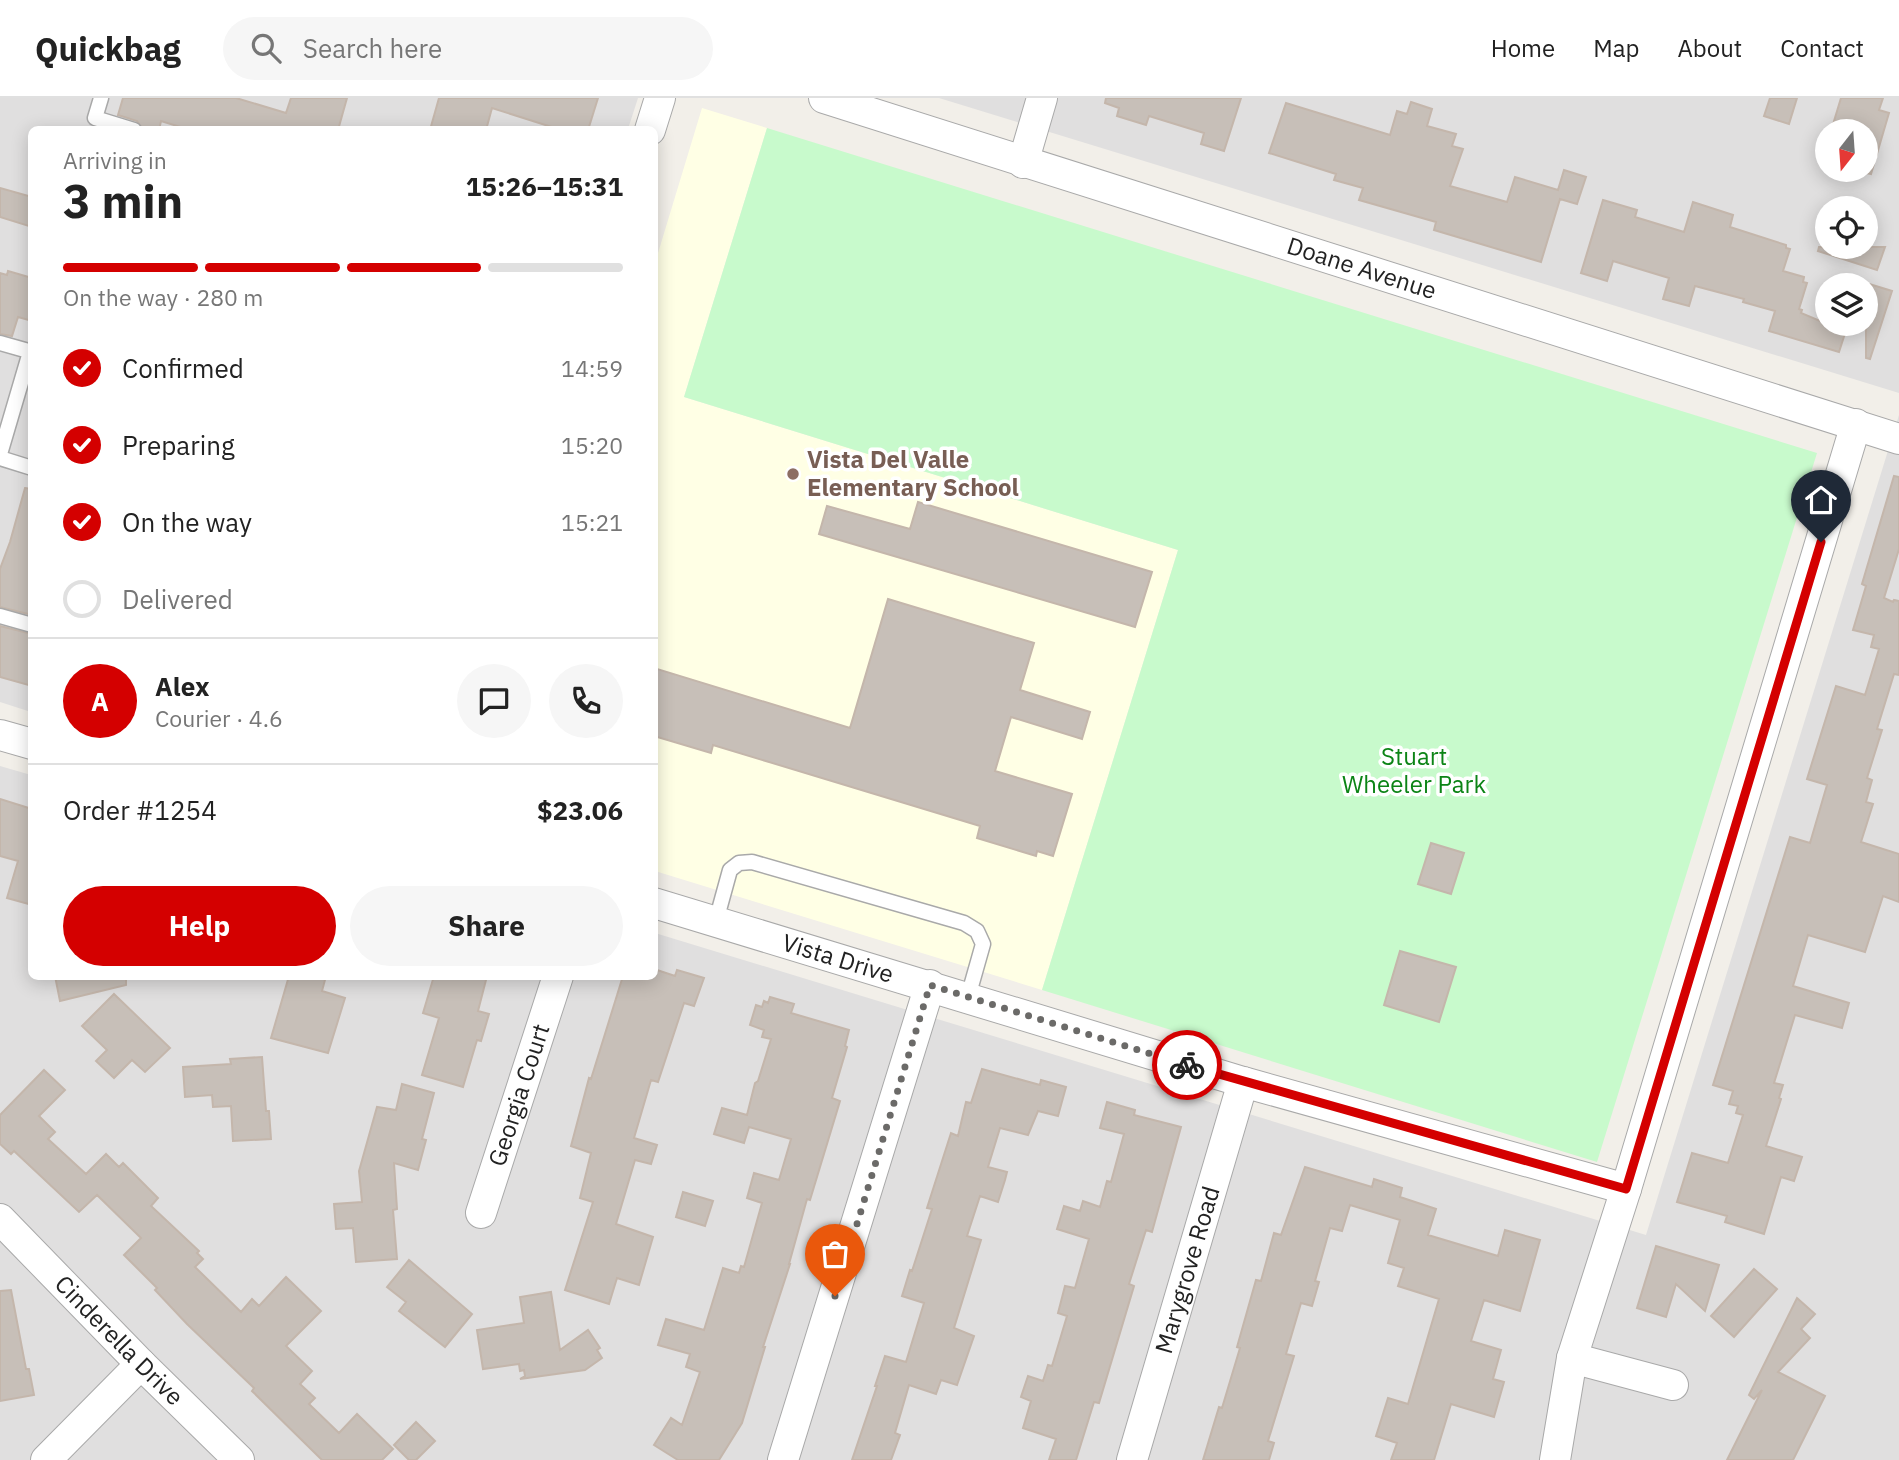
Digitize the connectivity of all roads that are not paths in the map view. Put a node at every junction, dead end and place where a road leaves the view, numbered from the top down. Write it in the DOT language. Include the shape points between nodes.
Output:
graph roads {
  1 [pos="101,98"];
  2 [pos="660,98"];
  3 [pos="824,98"];
  4 [pos="1042,98"];
  5 [pos="121,126"];
  6 [pos="651,126"];
  7 [pos="1023,163"];
  8 [pos="0,343"];
  9 [pos="28,351"];
  10 [pos="28,362"];
  11 [pos="1856,424"];
  12 [pos="1899,439"];
  13 [pos="0,456"];
  14 [pos="28,466"];
  15 [pos="0,615"];
  16 [pos="28,624"];
  17 [pos="0,735"];
  18 [pos="28,743"];
  19 [pos="658,904"];
  20 [pos="716,921"];
  21 [pos="557,980"];
  22 [pos="930,985"];
  23 [pos="968,997"];
  24 [pos="1243,1082"];
  25 [pos="1626,1189"];
  26 [pos="481,1213"];
  27 [pos="0,1219"];
  28 [pos="1572,1358"];
  29 [pos="141,1364"];
  30 [pos="1673,1385"];
  31 [pos="46,1460"];
  32 [pos="239,1460"];
  33 [pos="783,1460"];
  34 [pos="1132,1460"];
  35 [pos="1555,1460"];
  1 -- 5 [label="lane" via="95,118"];
  2 -- 6 [label="street"];
  3 -- 7 [label="street, Doane Avenue"];
  4 -- 7 [label="street"];
  7 -- 11 [label="street, Doane Avenue"];
  8 -- 9 [label="lane"];
  10 -- 13 [label="lane"];
  11 -- 12 [label="street, Doane Avenue"];
  11 -- 25 [label="street"];
  13 -- 14 [label="lane"];
  15 -- 16 [label="lane"];
  17 -- 18 [label="street"];
  19 -- 20 [label="street, Vista Drive"];
  20 -- 22 [label="street, Vista Drive"];
  20 -- 23 [label="lane" via="730,870 739,863 752,862 964,923 977,931 983,944"];
  21 -- 26 [label="street, Georgia Court"];
  22 -- 23 [label="street, Vista Drive"];
  22 -- 33 [label="street"];
  23 -- 24 [label="street, Vista Drive"];
  24 -- 25 [label="street, Vista Drive"];
  24 -- 34 [label="street, Marygrove Road"];
  25 -- 28 [label="street"];
  27 -- 29 [label="street, Cinderella Drive"];
  28 -- 30 [label="street"];
  28 -- 35 [label="street"];
  29 -- 31 [label="street"];
  29 -- 32 [label="street, Cinderella Drive"];
}
